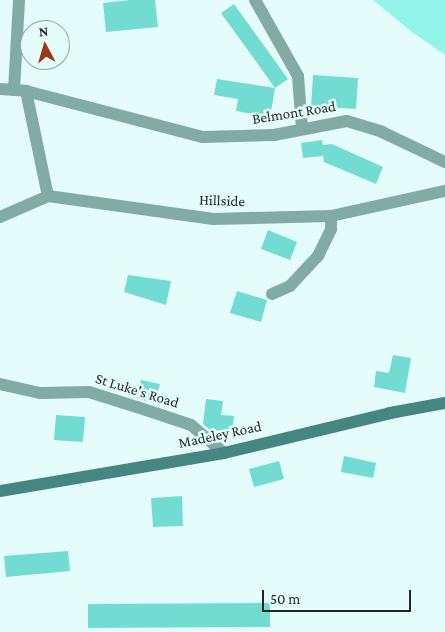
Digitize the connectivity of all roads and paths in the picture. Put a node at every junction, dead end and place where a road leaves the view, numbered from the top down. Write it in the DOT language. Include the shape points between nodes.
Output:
graph roads {
  1 [pos="19,0"];
  2 [pos="255,0"];
  3 [pos="0,89"];
  4 [pos="20,90"];
  5 [pos="302,128"];
  6 [pos="445,162"];
  7 [pos="445,192"];
  8 [pos="48,196"];
  9 [pos="331,216"];
  10 [pos="0,217"];
  11 [pos="272,294"];
  12 [pos="0,384"];
  13 [pos="445,403"];
  14 [pos="224,453"];
  15 [pos="0,491"];
  1 -- 4 [label="street"];
  2 -- 5 [label="street" via="298,76"];
  3 -- 4 [label="street, Belmont Road"];
  4 -- 5 [label="street, Belmont Road" via="202,137 274,135"];
  4 -- 8 [label="street"];
  5 -- 6 [label="street, Belmont Road" via="346,121 382,132"];
  7 -- 9 [label="street, Hillside"];
  8 -- 9 [label="street, Hillside" via="214,219"];
  8 -- 10 [label="street"];
  9 -- 11 [label="street" via="331,229 318,256 290,286"];
  12 -- 14 [label="street, St Luke's Road" via="40,393 89,392 191,425"];
  13 -- 14 [label="main road, Madeley Road"];
  14 -- 15 [label="main road, Madeley Road"];
}
